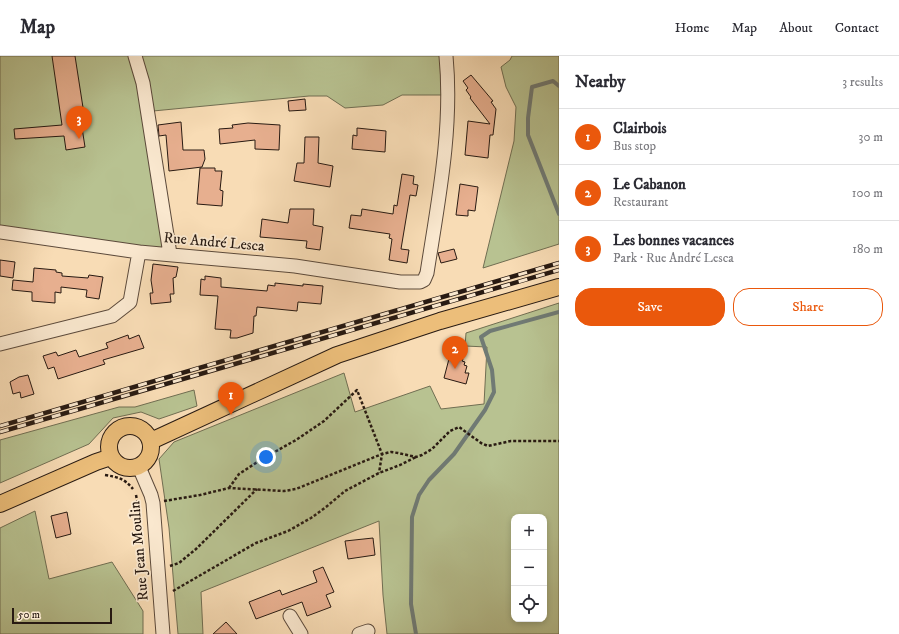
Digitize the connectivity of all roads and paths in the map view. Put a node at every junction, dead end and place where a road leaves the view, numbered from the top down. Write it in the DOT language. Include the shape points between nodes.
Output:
graph roads {
  1 [pos="135,56"];
  2 [pos="446,56"];
  3 [pos="0,232"];
  4 [pos="139,252"];
  5 [pos="170,254"];
  6 [pos="559,287"];
  7 [pos="0,344"];
  8 [pos="151,441"];
  9 [pos="559,441"];
  10 [pos="382,454"];
  11 [pos="111,457"];
  12 [pos="416,457"];
  13 [pos="138,467"];
  14 [pos="379,473"];
  15 [pos="98,476"];
  16 [pos="229,488"];
  17 [pos="257,489"];
  18 [pos="153,503"];
  19 [pos="0,504"];
  20 [pos="158,569"];
  21 [pos="160,598"];
  22 [pos="290,616"];
  23 [pos="162,634"];
  24 [pos="301,634"];
  1 -- 5 [label="street" via="143,83"];
  2 -- 5 [label="street, Rue André Lesca" via="447,123 439,194 424,280 400,282 295,266"];
  3 -- 4 [label="street, Rue André Lesca"];
  4 -- 5 [label="street, Rue André Lesca"];
  4 -- 7 [label="street" via="130,302 112,316"];
  6 -- 8 [label="main road" via="440,321 337,355"];
  8 -- 11 [label="main road" via="148,435 136,427 122,428 116,431 109,444"];
  8 -- 13 [label="main road" via="150,455"];
  9 -- 12 [label="path" via="511,441 488,446 459,427 427,453"];
  10 -- 12 [label="path" via="391,452"];
  10 -- 14 [label="path"];
  10 -- 16 [label="path" via="357,390 324,421 239,474"];
  10 -- 17 [label="path" via="296,489"];
  11 -- 13 [label="main road" via="121,466"];
  11 -- 19 [label="main road"];
  12 -- 14 [label="path"];
  13 -- 18 [label="street, Rue Jean Moulin"];
  14 -- 21 [label="path" via="345,491 321,511 288,531 256,543"];
  15 -- 18 [label="path" via="119,477 128,482 135,491 138,505"];
  16 -- 17 [label="path"];
  16 -- 18 [label="path"];
  17 -- 20 [label="path" via="179,563"];
  18 -- 20 [label="street, Rue Jean Moulin"];
  20 -- 21 [label="street, Rue Jean Moulin"];
  21 -- 23 [label="street, Rue Jean Moulin"];
  22 -- 24 [label="street"];
}
